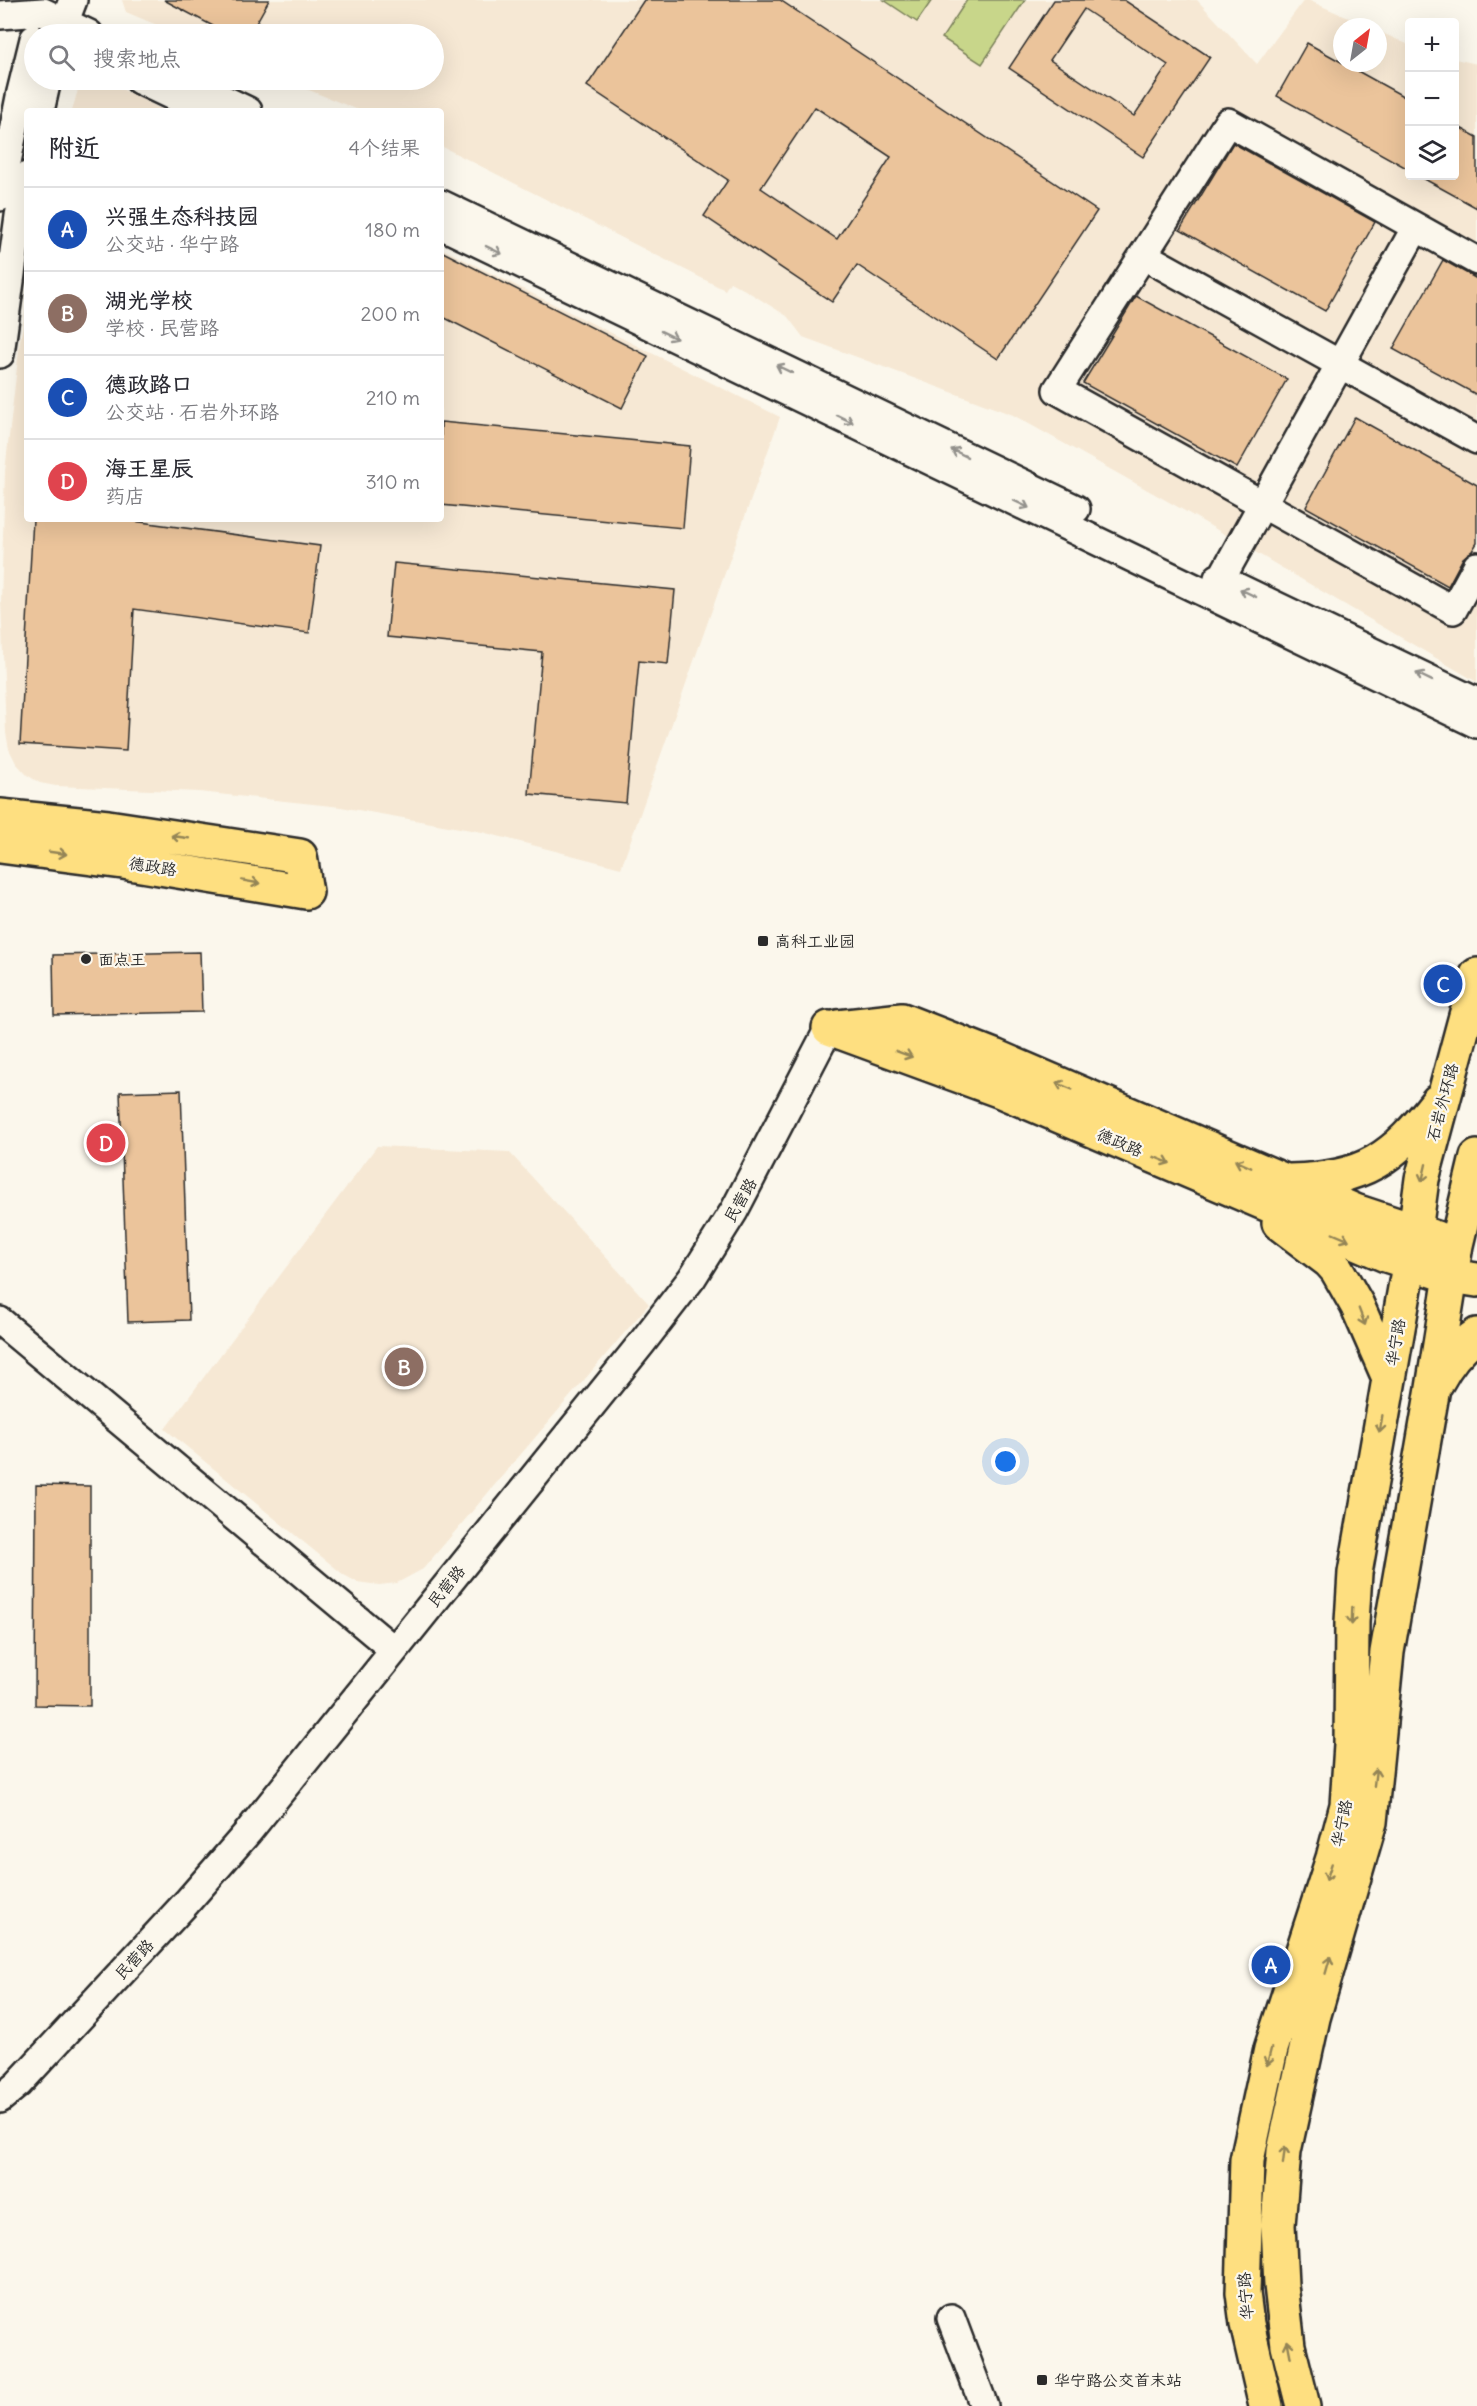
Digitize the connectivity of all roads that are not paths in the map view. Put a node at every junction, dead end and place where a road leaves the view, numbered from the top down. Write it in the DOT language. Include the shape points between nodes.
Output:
graph roads {
  1 [pos="0,16"];
  2 [pos="49,23"];
  3 [pos="24,85"];
  4 [pos="45,90"];
  5 [pos="160,90"];
  6 [pos="204,90"];
  7 [pos="41,108"];
  8 [pos="198,108"];
  9 [pos="242,108"];
  10 [pos="24,192"];
  11 [pos="0,197"];
  12 [pos="444,205"];
  13 [pos="444,226"];
  14 [pos="1416,227"];
  15 [pos="1143,255"];
  16 [pos="1477,261"];
  17 [pos="0,354"];
  18 [pos="1340,364"];
  19 [pos="1477,440"];
  20 [pos="1263,504"];
  21 [pos="1477,566"];
  22 [pos="1221,579"];
  23 [pos="1477,702"];
  24 [pos="1477,723"];
  25 [pos="0,816"];
  26 [pos="0,846"];
  27 [pos="1477,975"];
  28 [pos="829,1028"];
  29 [pos="1444,1093"];
  30 [pos="1477,1157"];
  31 [pos="1284,1181"];
  32 [pos="1234,1190"];
  33 [pos="1415,1231"];
  34 [pos="1409,1263"];
  35 [pos="1465,1263"];
  36 [pos="0,1321"];
  37 [pos="1477,1335"];
  38 [pos="1389,1378"];
  39 [pos="1433,1388"];
  40 [pos="394,1650"];
  41 [pos="0,2099"];
  42 [pos="951,2318"];
  43 [pos="984,2406"];
  44 [pos="1266,2406"];
  45 [pos="1303,2406"];
  1 -- 2 [label="street"];
  3 -- 11 [label="street"];
  4 -- 7 [label="street"];
  5 -- 8 [label="street"];
  6 -- 9 [label="street"];
  10 -- 17 [label="street"];
  22 -- 12 [label="street, one-way"];
  13 -- 24 [label="street, one-way"];
  14 -- 15 [label="street" via="1228,122"];
  14 -- 16 [label="street"];
  14 -- 18 [label="street"];
  15 -- 18 [label="street"];
  15 -- 20 [label="street" via="1057,390"];
  18 -- 19 [label="street"];
  18 -- 20 [label="street"];
  20 -- 21 [label="street" via="1453,610"];
  20 -- 22 [label="street"];
  23 -- 22 [label="street, one-way"];
  26 -- 25 [label="main road, 德政路, one-way" via="306,892 300,856 108,827"];
  27 -- 29 [label="main road, 石岩外环路"];
  31 -- 28 [label="main road, 德政路, one-way" via="902,1020"];
  28 -- 32 [label="main road, 德政路, one-way" via="1001,1091"];
  28 -- 40 [label="street, 民营路" via="735,1211 692,1278"];
  29 -- 31 [label="main road" via="1404,1141 1377,1162 1342,1176"];
  29 -- 33 [label="main road, 石岩外环路, one-way" via="1422,1179"];
  30 -- 35 [label="main road"];
  31 -- 33 [label="main road, 德政路"];
  32 -- 34 [label="main road, 德政路, one-way"];
  32 -- 38 [label="main road, one-way" via="1337,1270 1358,1305"];
  33 -- 34 [label="main road, 华宁路"];
  33 -- 35 [label="main road, 德政路"];
  34 -- 35 [label="main road, 德政路"];
  34 -- 38 [label="main road, 华宁路"];
  35 -- 39 [label="main road, 华宁路"];
  36 -- 40 [label="street"];
  37 -- 39 [label="main road" via="1447,1365"];
  38 -- 44 [label="main road, 华宁路, one-way" via="1355,1573 1347,1805 1271,2049 1247,2160 1243,2293"];
  45 -- 39 [label="main road, 华宁路, one-way" via="1288,2346 1281,2285 1278,2225 1284,2151 1313,2018 1370,1822 1387,1652"];
  40 -- 41 [label="street, 民营路" via="188,1902"];
  42 -- 43 [label="street"];
}
